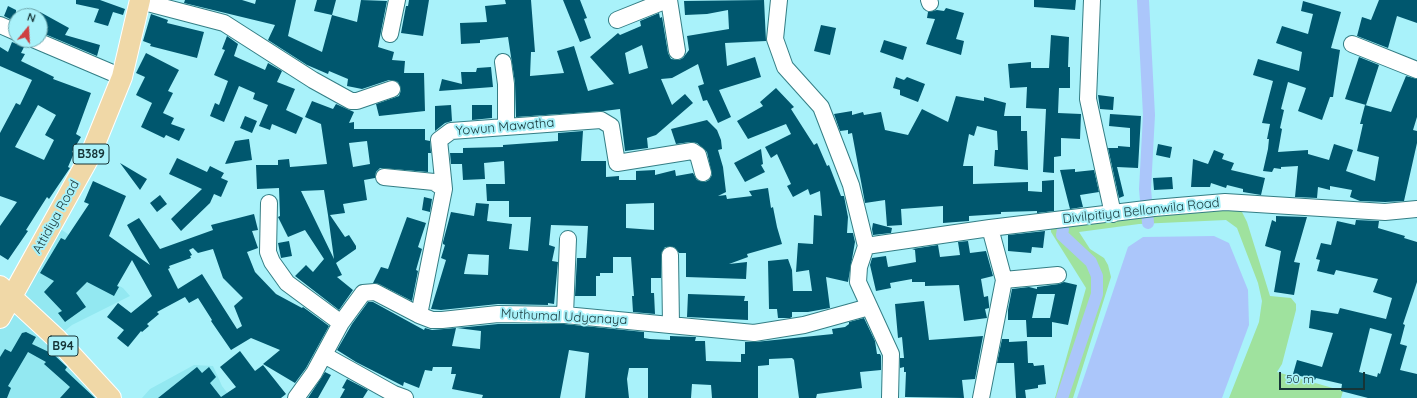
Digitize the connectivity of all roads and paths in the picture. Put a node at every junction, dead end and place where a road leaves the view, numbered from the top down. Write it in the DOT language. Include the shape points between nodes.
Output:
graph roads {
  1 [pos="140,0"];
  2 [pos="396,0"];
  3 [pos="668,0"];
  4 [pos="779,0"];
  5 [pos="1092,0"];
  6 [pos="617,20"];
  7 [pos="390,34"];
  8 [pos="1352,44"];
  9 [pos="48,46"];
  10 [pos="677,50"];
  11 [pos="503,62"];
  12 [pos="1417,70"];
  13 [pos="122,77"];
  14 [pos="392,89"];
  15 [pos="506,126"];
  16 [pos="703,173"];
  17 [pos="384,177"];
  18 [pos="444,189"];
  19 [pos="269,203"];
  20 [pos="1417,209"];
  21 [pos="1113,214"];
  22 [pos="990,228"];
  23 [pos="568,239"];
  24 [pos="866,246"];
  25 [pos="670,255"];
  26 [pos="1058,275"];
  27 [pos="1004,280"];
  28 [pos="6,291"];
  29 [pos="869,307"];
  30 [pos="419,315"];
  31 [pos="565,315"];
  32 [pos="0,318"];
  33 [pos="341,323"];
  34 [pos="671,325"];
  35 [pos="324,355"];
  36 [pos="111,398"];
  37 [pos="296,398"];
  38 [pos="405,398"];
  39 [pos="890,398"];
  40 [pos="981,398"];
  1 -- 13 [label="main road, Attidiya Road / B389"];
  1 -- 14 [label="street" via="224,23 351,102"];
  2 -- 7 [label="street"];
  3 -- 6 [label="street"];
  3 -- 10 [label="street"];
  4 -- 24 [label="street" via="775,39 785,67 820,107 851,185"];
  5 -- 21 [label="street" via="1088,99"];
  8 -- 12 [label="street"];
  9 -- 13 [label="street"];
  11 -- 15 [label="street"];
  13 -- 28 [label="main road, Attidiya Road / B389" via="90,156"];
  15 -- 16 [label="street, Yowun Mawatha" via="601,120 611,126 617,163 692,151 698,155"];
  15 -- 18 [label="street, Yowun Mawatha" via="451,130 439,140"];
  17 -- 18 [label="street" via="434,182"];
  18 -- 30 [label="street, Yowun Mawatha"];
  19 -- 33 [label="street" via="268,252 272,262 288,282"];
  20 -- 21 [label="street, Divilpitiya Bellanwila Road" via="1385,212 1225,202"];
  21 -- 22 [label="street, Divilpitiya Bellanwila Road"];
  22 -- 24 [label="street, Divilpitiya Bellanwila Road"];
  22 -- 27 [label="street"];
  23 -- 31 [label="street"];
  24 -- 29 [label="street" via="859,267 858,282"];
  25 -- 34 [label="street"];
  26 -- 27 [label="street"];
  27 -- 40 [label="street"];
  28 -- 32 [label="main road, Attidiya Road / B389"];
  28 -- 36 [label="main road, B94" via="56,338"];
  29 -- 34 [label="street, Muthumal Udyanaya" via="804,325 754,333"];
  29 -- 39 [label="street" via="890,354"];
  30 -- 31 [label="street, Muthumal Udyanaya" via="432,320 498,314"];
  30 -- 33 [label="street, Muthumal Udyanaya" via="375,292 363,292"];
  31 -- 34 [label="street, Muthumal Udyanaya"];
  33 -- 35 [label="street, Muthumal Udyanaya"];
  35 -- 37 [label="street, Muthumal Udyanaya"];
  35 -- 38 [label="street"];
}
